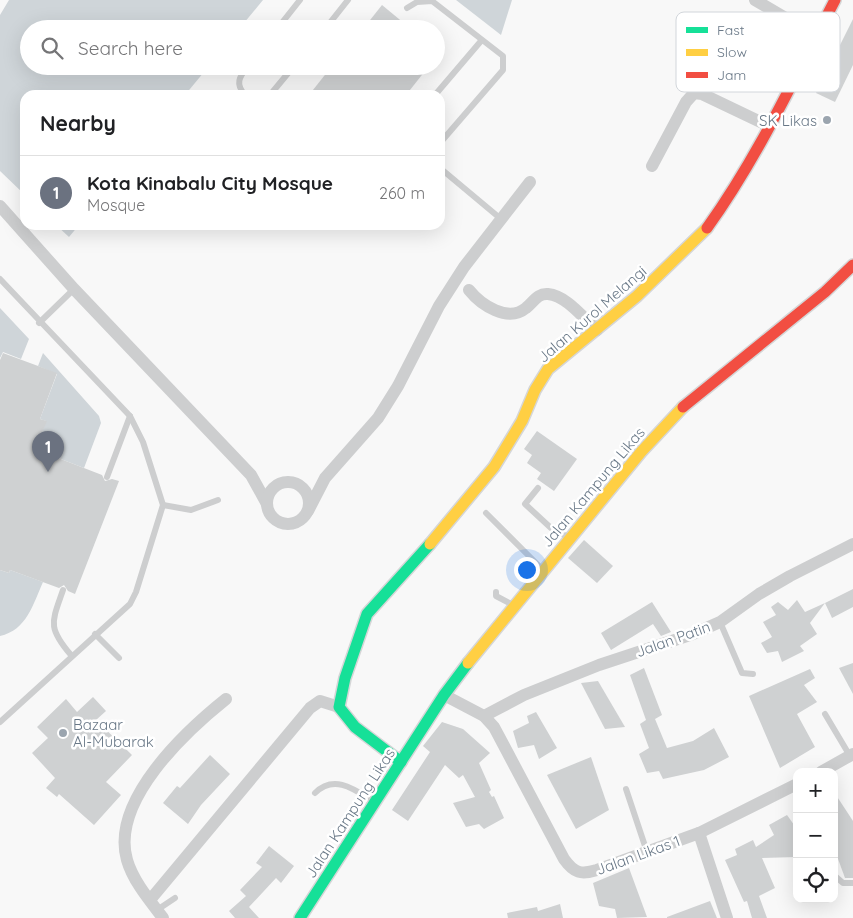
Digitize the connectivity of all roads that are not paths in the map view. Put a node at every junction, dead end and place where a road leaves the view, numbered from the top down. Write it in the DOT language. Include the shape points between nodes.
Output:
graph roads {
  1 [pos="300,0"];
  2 [pos="348,0"];
  3 [pos="755,0"];
  4 [pos="835,0"];
  5 [pos="407,8"];
  6 [pos="775,12"];
  7 [pos="829,12"];
  8 [pos="284,20"];
  9 [pos="332,20"];
  10 [pos="482,41"];
  11 [pos="243,75"];
  12 [pos="287,75"];
  13 [pos="240,90"];
  14 [pos="274,90"];
  15 [pos="439,90"];
  16 [pos="787,92"];
  17 [pos="769,126"];
  18 [pos="445,135"];
  19 [pos="652,166"];
  20 [pos="445,172"];
  21 [pos="530,182"];
  22 [pos="0,206"];
  23 [pos="501,219"];
  24 [pos="20,228"];
  25 [pos="21,230"];
  26 [pos="853,265"];
  27 [pos="0,280"];
  28 [pos="74,289"];
  29 [pos="468,290"];
  30 [pos="40,323"];
  31 [pos="597,330"];
  32 [pos="130,416"];
  33 [pos="251,475"];
  34 [pos="107,477"];
  35 [pos="325,478"];
  36 [pos="282,483"];
  37 [pos="296,483"];
  38 [pos="538,488"];
  39 [pos="218,500"];
  40 [pos="267,504"];
  41 [pos="163,505"];
  42 [pos="308,511"];
  43 [pos="486,513"];
  44 [pos="569,538"];
  45 [pos="853,544"];
  46 [pos="543,570"];
  47 [pos="64,590"];
  48 [pos="496,592"];
  49 [pos="514,606"];
  50 [pos="720,622"];
  51 [pos="95,634"];
  52 [pos="71,655"];
  53 [pos="119,658"];
  54 [pos="753,674"];
  55 [pos="444,695"];
  56 [pos="226,699"];
  57 [pos="339,706"];
  58 [pos="825,714"];
  59 [pos="484,716"];
  60 [pos="0,722"];
  61 [pos="851,755"];
  62 [pos="401,762"];
  63 [pos="828,768"];
  64 [pos="793,786"];
  65 [pos="626,789"];
  66 [pos="315,793"];
  67 [pos="376,804"];
  68 [pos="699,833"];
  69 [pos="647,852"];
  70 [pos="838,879"];
  71 [pos="853,883"];
  72 [pos="175,898"];
  73 [pos="157,909"];
  74 [pos="300,918"];
  75 [pos="727,918"];
  1 -- 8 [label="lane"];
  2 -- 9 [label="lane"];
  3 -- 6 [label="street"];
  4 -- 7 [label="street, Jalan Kurol Melangi"];
  5 -- 10 [label="lane" via="417,2 432,1"];
  10 -- 15 [label="lane"];
  10 -- 18 [label="lane" via="503,56 503,70"];
  11 -- 13 [label="lane" via="238,83"];
  12 -- 14 [label="lane"];
  16 -- 17 [label="street, Jalan Kurol Melangi"];
  17 -- 19 [label="street" via="694,93"];
  17 -- 31 [label="street, Jalan Kurol Melangi" via="728,200 704,232"];
  20 -- 23 [label="lane"];
  21 -- 23 [label="street"];
  22 -- 24 [label="street"];
  23 -- 35 [label="street" via="439,306 378,418"];
  25 -- 28 [label="street"];
  26 -- 44 [label="street, Jalan Kampung Likas" via="825,292 691,398"];
  27 -- 30 [label="lane"];
  28 -- 30 [label="lane"];
  28 -- 33 [label="street"];
  29 -- 31 [label="street" via="479,302 506,314 517,313 536,297 547,293 563,299"];
  30 -- 32 [label="lane"];
  31 -- 57 [label="street, Jalan Kurol Melangi" via="548,369 522,422 494,467 367,614 347,671"];
  32 -- 34 [label="lane"];
  32 -- 41 [label="lane" via="143,442"];
  33 -- 36 [label="street"];
  33 -- 40 [label="street"];
  35 -- 37 [label="street"];
  35 -- 42 [label="street"];
  36 -- 37 [label="street"];
  36 -- 40 [label="street" via="271,491"];
  37 -- 42 [label="street" via="306,491 310,505"];
  38 -- 44 [label="lane" via="525,504 551,528"];
  39 -- 41 [label="lane" via="191,510"];
  40 -- 42 [label="street" via="272,517 285,524 299,522"];
  41 -- 51 [label="lane" via="130,604"];
  43 -- 46 [label="lane"];
  44 -- 46 [label="street, Jalan Kampung Likas"];
  45 -- 50 [label="street, Jalan Patin" via="759,594"];
  46 -- 49 [label="street, Jalan Kampung Likas"];
  47 -- 52 [label="lane" via="52,622 57,638"];
  48 -- 49 [label="lane" via="496,596"];
  49 -- 55 [label="street, Jalan Kampung Likas"];
  50 -- 54 [label="lane" via="742,673"];
  50 -- 59 [label="street, Jalan Patin" via="599,665"];
  51 -- 52 [label="lane"];
  51 -- 53 [label="lane"];
  52 -- 60 [label="lane"];
  55 -- 59 [label="street, Jalan Likas 1"];
  55 -- 62 [label="street, Jalan Kampung Likas"];
  56 -- 73 [label="street" via="178,742 148,779 129,820 125,850 131,870"];
  57 -- 62 [label="street" via="355,727"];
  57 -- 73 [label="street" via="320,701 310,708"];
  58 -- 61 [label="lane"];
  59 -- 69 [label="street, Jalan Likas 1" via="504,743 551,836 574,871 588,873"];
  61 -- 63 [label="street"];
  62 -- 67 [label="street, Jalan Kampung Likas"];
  64 -- 68 [label="street, Jalan Likas 1"];
  65 -- 69 [label="lane"];
  66 -- 67 [label="lane" via="323,786 338,783"];
  67 -- 74 [label="street, Jalan Kampung Likas"];
  68 -- 69 [label="street, Jalan Likas 1"];
  68 -- 75 [label="street"];
  70 -- 71 [label="lane" via="843,883"];
  72 -- 73 [label="lane"];
}
